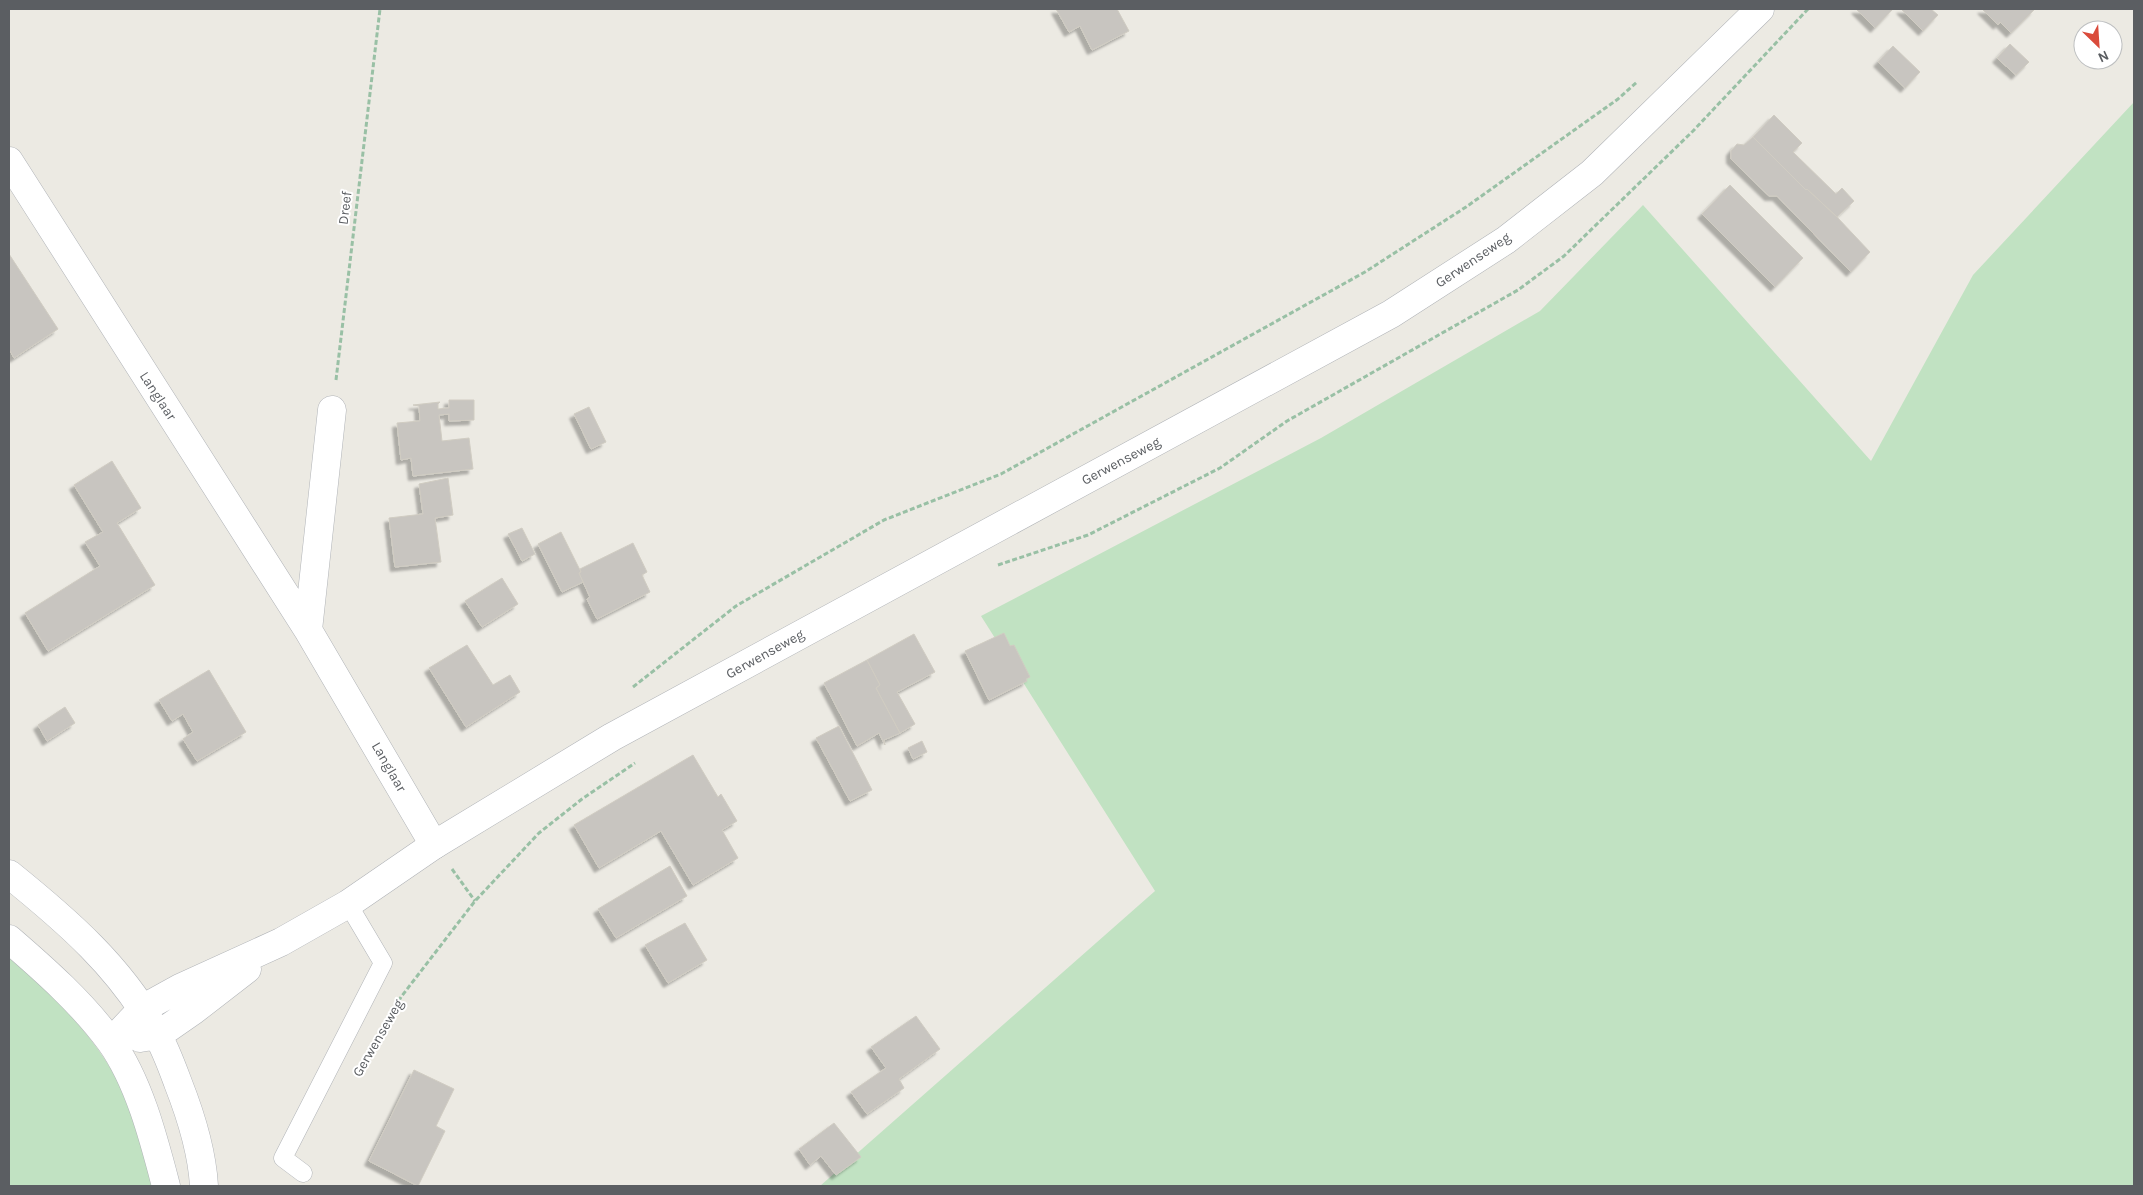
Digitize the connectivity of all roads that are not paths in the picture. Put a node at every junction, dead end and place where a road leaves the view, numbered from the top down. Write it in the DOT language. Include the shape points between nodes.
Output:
graph roads {
  1 [pos="1760,9"];
  2 [pos="9,161"];
  3 [pos="332,410"];
  4 [pos="308,630"];
  5 [pos="434,845"];
  6 [pos="9,874"];
  7 [pos="348,904"];
  8 [pos="9,939"];
  9 [pos="281,942"];
  10 [pos="142,1009"];
  11 [pos="158,1035"];
  12 [pos="111,1042"];
  13 [pos="303,1173"];
  14 [pos="166,1186"];
  15 [pos="204,1186"];
  1 -- 5 [label="street, Gerwenseweg" via="1592,173 1506,240 1391,314 612,737"];
  2 -- 4 [label="street, Langlaar"];
  3 -- 4 [label="street"];
  4 -- 5 [label="street, Langlaar"];
  5 -- 7 [label="street, Gerwenseweg"];
  6 -- 10 [label="street" via="60,914 111,967"];
  7 -- 9 [label="street, Gerwenseweg"];
  7 -- 13 [label="lane" via="383,963 283,1158"];
  8 -- 12 [label="street" via="41,966"];
  9 -- 10 [label="street, Gerwenseweg"];
  9 -- 11 [label="street, Gerwenseweg"];
  10 -- 11 [label="street"];
  10 -- 12 [label="street, Gerwenseweg"];
  11 -- 12 [label="street, Gerwenseweg"];
  11 -- 15 [label="street" via="196,1135"];
  12 -- 14 [label="street" via="134,1085"];
}
